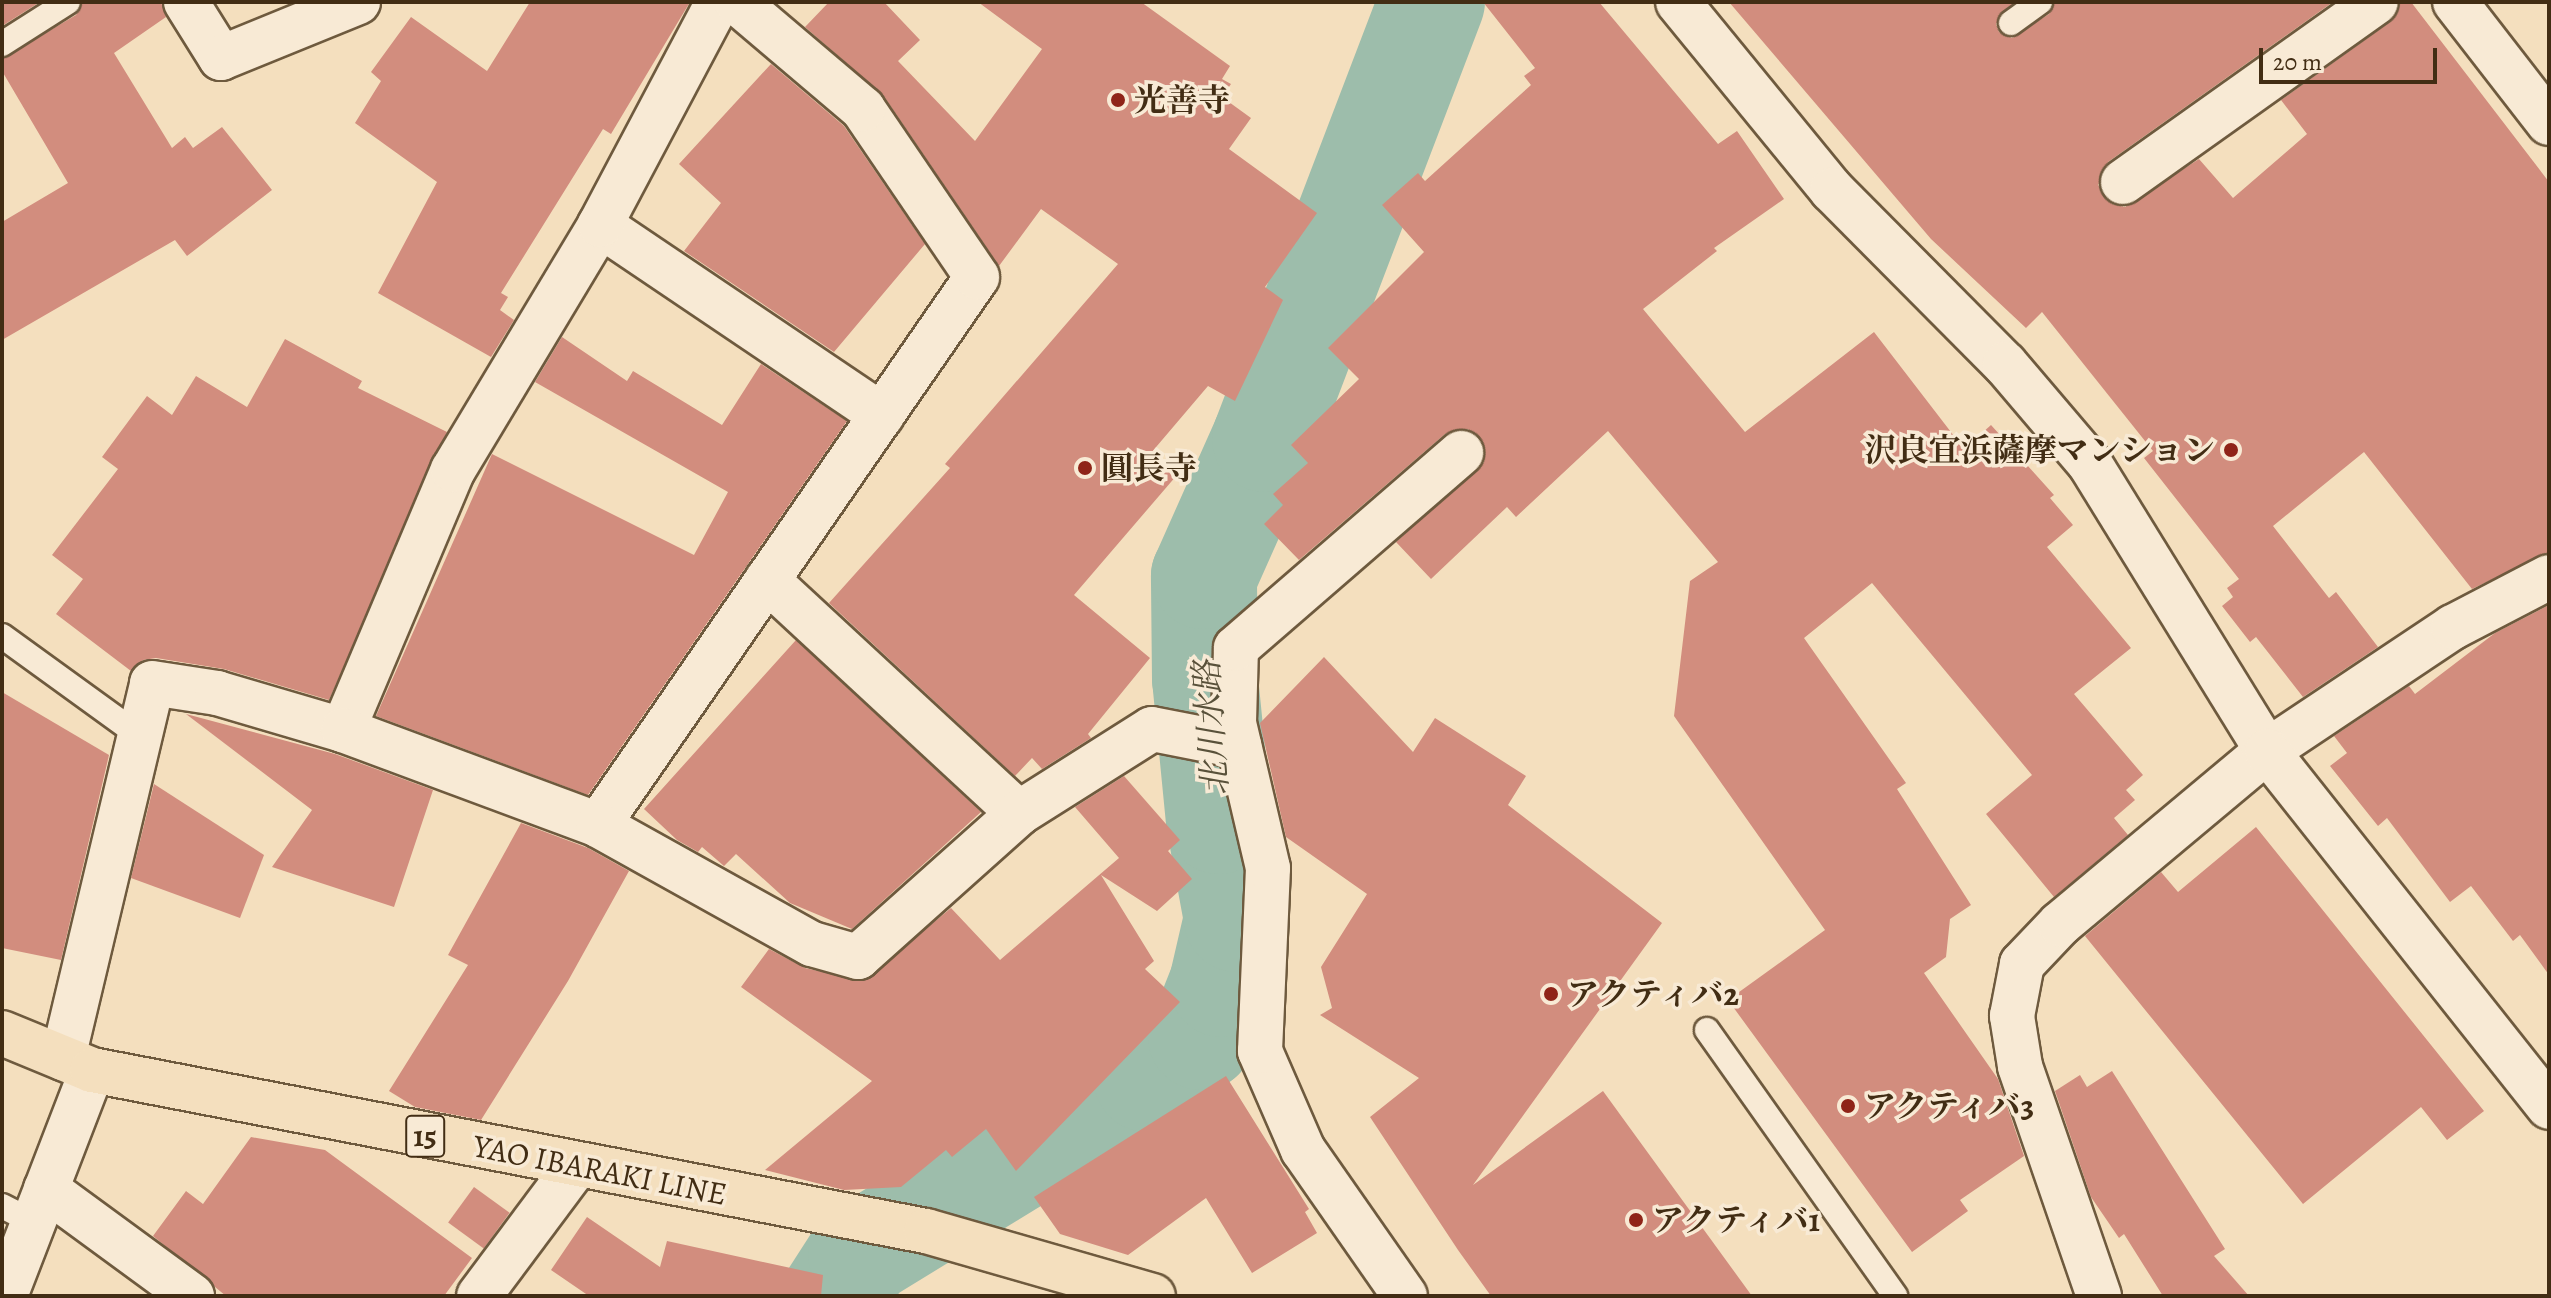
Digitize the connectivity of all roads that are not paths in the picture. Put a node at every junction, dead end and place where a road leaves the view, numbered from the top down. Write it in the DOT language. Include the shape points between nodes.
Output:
graph roads {
  1 [pos="68,2"];
  2 [pos="186,2"];
  3 [pos="358,2"];
  4 [pos="718,2"];
  5 [pos="737,2"];
  6 [pos="1678,2"];
  7 [pos="2040,2"];
  8 [pos="2376,2"];
  9 [pos="2455,2"];
  10 [pos="2011,23"];
  11 [pos="2,44"];
  12 [pos="2549,123"];
  13 [pos="2123,182"];
  14 [pos="600,225"];
  15 [pos="882,415"];
  16 [pos="1461,453"];
  17 [pos="2549,577"];
  18 [pos="767,580"];
  19 [pos="2,636"];
  20 [pos="343,730"];
  21 [pos="140,736"];
  22 [pos="1239,746"];
  23 [pos="2267,751"];
  24 [pos="1019,813"];
  25 [pos="598,825"];
  26 [pos="1707,1030"];
  27 [pos="2,1033"];
  28 [pos="77,1064"];
  29 [pos="2549,1107"];
  30 [pos="575,1167"];
  31 [pos="27,1206"];
  32 [pos="5,1296"];
  33 [pos="192,1296"];
  34 [pos="479,1296"];
  35 [pos="1153,1296"];
  36 [pos="1405,1296"];
  37 [pos="1895,1296"];
  38 [pos="2099,1296"];
  1 -- 11 [label="lane"];
  2 -- 3 [label="street" via="221,58"];
  4 -- 14 [label="street"];
  5 -- 15 [label="street" via="863,109 977,277"];
  6 -- 23 [label="street" via="1832,190 2005,364 2090,464"];
  7 -- 10 [label="lane"];
  8 -- 13 [label="street"];
  9 -- 12 [label="street"];
  14 -- 15 [label="street"];
  14 -- 20 [label="street" via="453,470"];
  15 -- 18 [label="street"];
  16 -- 22 [label="street" via="1236,648 1234,723"];
  17 -- 23 [label="street" via="2453,627"];
  18 -- 24 [label="street"];
  18 -- 25 [label="street"];
  19 -- 21 [label="lane"];
  20 -- 21 [label="street" via="217,693 152,683"];
  20 -- 25 [label="street"];
  21 -- 28 [label="street"];
  22 -- 24 [label="street" via="1152,729"];
  22 -- 36 [label="street" via="1268,868 1260,1051 1303,1150"];
  23 -- 29 [label="street"];
  23 -- 38 [label="street" via="2060,924 2022,964 2012,1016 2020,1066"];
  24 -- 25 [label="street" via="858,957 812,944"];
  26 -- 37 [label="lane"];
  27 -- 28 [label="main road, YAO IBARAKI LINE / 15"];
  28 -- 30 [label="main road, YAO IBARAKI LINE / 15"];
  28 -- 31 [label="street"];
  30 -- 34 [label="street"];
  30 -- 35 [label="main road, YAO IBARAKI LINE / 15" via="926,1231"];
  31 -- 32 [label="street"];
  31 -- 33 [label="street"];
}
